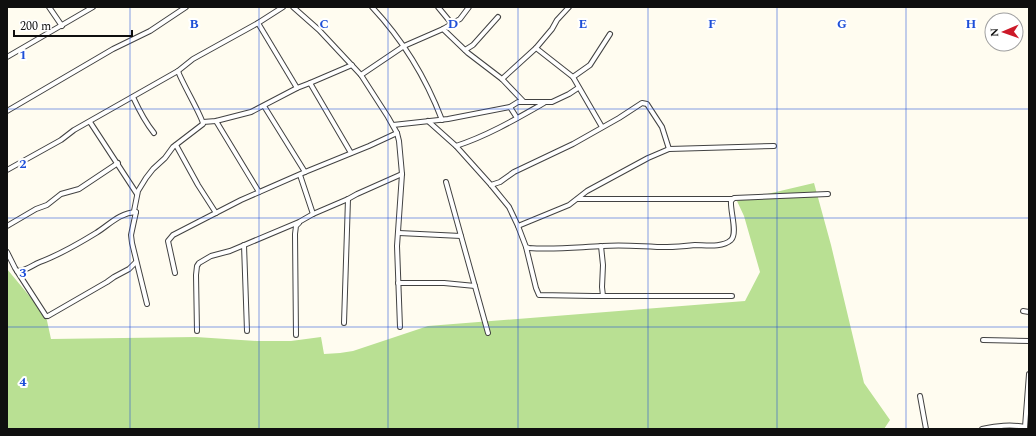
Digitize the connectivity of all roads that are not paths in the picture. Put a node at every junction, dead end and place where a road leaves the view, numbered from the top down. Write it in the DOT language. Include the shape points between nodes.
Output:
graph roads {
  1 [pos="49,7"];
  2 [pos="93,7"];
  3 [pos="186,7"];
  4 [pos="283,7"];
  5 [pos="293,7"];
  6 [pos="372,7"];
  7 [pos="438,7"];
  8 [pos="469,7"];
  9 [pos="569,7"];
  10 [pos="498,17"];
  11 [pos="258,23"];
  12 [pos="452,24"];
  13 [pos="62,26"];
  14 [pos="442,29"];
  15 [pos="610,34"];
  16 [pos="404,46"];
  17 [pos="536,48"];
  18 [pos="465,50"];
  19 [pos="7,58"];
  20 [pos="352,64"];
  21 [pos="178,71"];
  22 [pos="361,75"];
  23 [pos="573,78"];
  24 [pos="502,79"];
  25 [pos="310,84"];
  26 [pos="297,88"];
  27 [pos="578,88"];
  28 [pos="133,97"];
  29 [pos="523,101"];
  30 [pos="544,103"];
  31 [pos="264,106"];
  32 [pos="510,108"];
  33 [pos="7,111"];
  34 [pos="517,118"];
  35 [pos="442,120"];
  36 [pos="216,121"];
  37 [pos="428,121"];
  38 [pos="90,122"];
  39 [pos="203,122"];
  40 [pos="393,125"];
  41 [pos="602,127"];
  42 [pos="154,133"];
  43 [pos="397,133"];
  44 [pos="176,145"];
  45 [pos="456,146"];
  46 [pos="774,146"];
  47 [pos="669,149"];
  48 [pos="351,153"];
  49 [pos="118,163"];
  50 [pos="7,170"];
  51 [pos="305,172"];
  52 [pos="402,174"];
  53 [pos="300,175"];
  54 [pos="446,182"];
  55 [pos="491,185"];
  56 [pos="259,192"];
  57 [pos="137,194"];
  58 [pos="828,194"];
  59 [pos="348,199"];
  60 [pos="578,199"];
  61 [pos="732,199"];
  62 [pos="136,212"];
  63 [pos="216,213"];
  64 [pos="313,214"];
  65 [pos="299,222"];
  66 [pos="7,226"];
  67 [pos="518,226"];
  68 [pos="399,233"];
  69 [pos="461,236"];
  70 [pos="244,245"];
  71 [pos="601,246"];
  72 [pos="526,248"];
  73 [pos="7,252"];
  74 [pos="136,262"];
  75 [pos="18,271"];
  76 [pos="175,273"];
  77 [pos="398,283"];
  78 [pos="475,286"];
  79 [pos="603,296"];
  80 [pos="732,296"];
  81 [pos="147,304"];
  82 [pos="1023,311"];
  83 [pos="1029,312"];
  84 [pos="344,323"];
  85 [pos="400,327"];
  86 [pos="197,331"];
  87 [pos="246,331"];
  88 [pos="488,333"];
  89 [pos="296,335"];
  90 [pos="983,340"];
  91 [pos="1029,341"];
  92 [pos="1029,374"];
  93 [pos="920,396"];
  94 [pos="1025,428"];
  95 [pos="926,429"];
  96 [pos="982,429"];
  1 -- 13 [label="street"];
  2 -- 13 [label="street"];
  3 -- 33 [label="street" via="150,31 113,49"];
  4 -- 11 [label="street"];
  5 -- 20 [label="street"];
  6 -- 16 [label="street"];
  7 -- 12 [label="street"];
  8 -- 12 [label="street" via="460,19"];
  9 -- 17 [label="street"];
  10 -- 18 [label="street" via="473,45"];
  11 -- 21 [label="street" via="192,59"];
  11 -- 26 [label="street"];
  12 -- 14 [label="street"];
  13 -- 19 [label="street"];
  14 -- 16 [label="street"];
  14 -- 18 [label="street"];
  15 -- 23 [label="street" via="590,65"];
  16 -- 22 [label="street"];
  16 -- 35 [label="street" via="433,97"];
  17 -- 23 [label="street"];
  17 -- 24 [label="street"];
  18 -- 24 [label="street"];
  20 -- 22 [label="street"];
  20 -- 25 [label="street"];
  21 -- 28 [label="street"];
  21 -- 39 [label="street"];
  22 -- 40 [label="street"];
  23 -- 27 [label="street"];
  24 -- 29 [label="street"];
  25 -- 26 [label="street"];
  25 -- 48 [label="street"];
  26 -- 31 [label="street"];
  27 -- 30 [label="street" via="552,102"];
  27 -- 41 [label="street"];
  28 -- 38 [label="street"];
  28 -- 42 [label="street"];
  29 -- 30 [label="street"];
  29 -- 32 [label="street"];
  30 -- 34 [label="street"];
  31 -- 36 [label="street"];
  31 -- 51 [label="street"];
  32 -- 34 [label="street"];
  32 -- 35 [label="street"];
  34 -- 45 [label="street" via="472,141"];
  35 -- 37 [label="street"];
  36 -- 39 [label="street"];
  36 -- 56 [label="street"];
  37 -- 40 [label="street"];
  37 -- 45 [label="street"];
  38 -- 49 [label="street"];
  38 -- 50 [label="street"];
  39 -- 44 [label="street" via="200,128"];
  40 -- 43 [label="street"];
  41 -- 47 [label="street" via="645,103 662,127"];
  41 -- 55 [label="street"];
  43 -- 48 [label="street"];
  43 -- 52 [label="street"];
  44 -- 57 [label="street" via="146,178"];
  44 -- 63 [label="street"];
  45 -- 55 [label="street"];
  46 -- 47 [label="street"];
  47 -- 60 [label="street" via="586,192"];
  48 -- 51 [label="street"];
  49 -- 57 [label="street"];
  49 -- 66 [label="street" via="79,189 61,194"];
  51 -- 53 [label="street"];
  52 -- 59 [label="street"];
  52 -- 68 [label="street"];
  53 -- 56 [label="street"];
  53 -- 64 [label="street"];
  54 -- 69 [label="street"];
  55 -- 67 [label="street" via="509,207"];
  56 -- 63 [label="street"];
  57 -- 62 [label="street"];
  58 -- 61 [label="street"];
  59 -- 64 [label="street"];
  59 -- 84 [label="street"];
  60 -- 61 [label="street"];
  60 -- 67 [label="street"];
  61 -- 71 [label="street" via="730,205 734,234 725,243 669,247"];
  62 -- 74 [label="street" via="132,243"];
  62 -- 75 [label="street" via="119,217 45,261 25,271"];
  63 -- 76 [label="street" via="183,228 169,238"];
  64 -- 65 [label="street"];
  65 -- 70 [label="street"];
  65 -- 89 [label="street" via="295,234"];
  67 -- 72 [label="street"];
  68 -- 69 [label="street"];
  68 -- 77 [label="street"];
  69 -- 78 [label="street"];
  70 -- 86 [label="street" via="211,256 197,266"];
  70 -- 87 [label="street"];
  71 -- 72 [label="street"];
  71 -- 79 [label="street"];
  72 -- 79 [label="street" via="539,295"];
  73 -- 75 [label="street"];
  74 -- 75 [label="street" via="129,269 47,316"];
  74 -- 81 [label="street"];
  77 -- 78 [label="street"];
  77 -- 85 [label="street"];
  78 -- 88 [label="street"];
  79 -- 80 [label="street"];
  82 -- 83 [label="street"];
  90 -- 91 [label="street"];
  92 -- 94 [label="street"];
  93 -- 95 [label="street"];
  94 -- 96 [label="street" via="999,426"];
}
